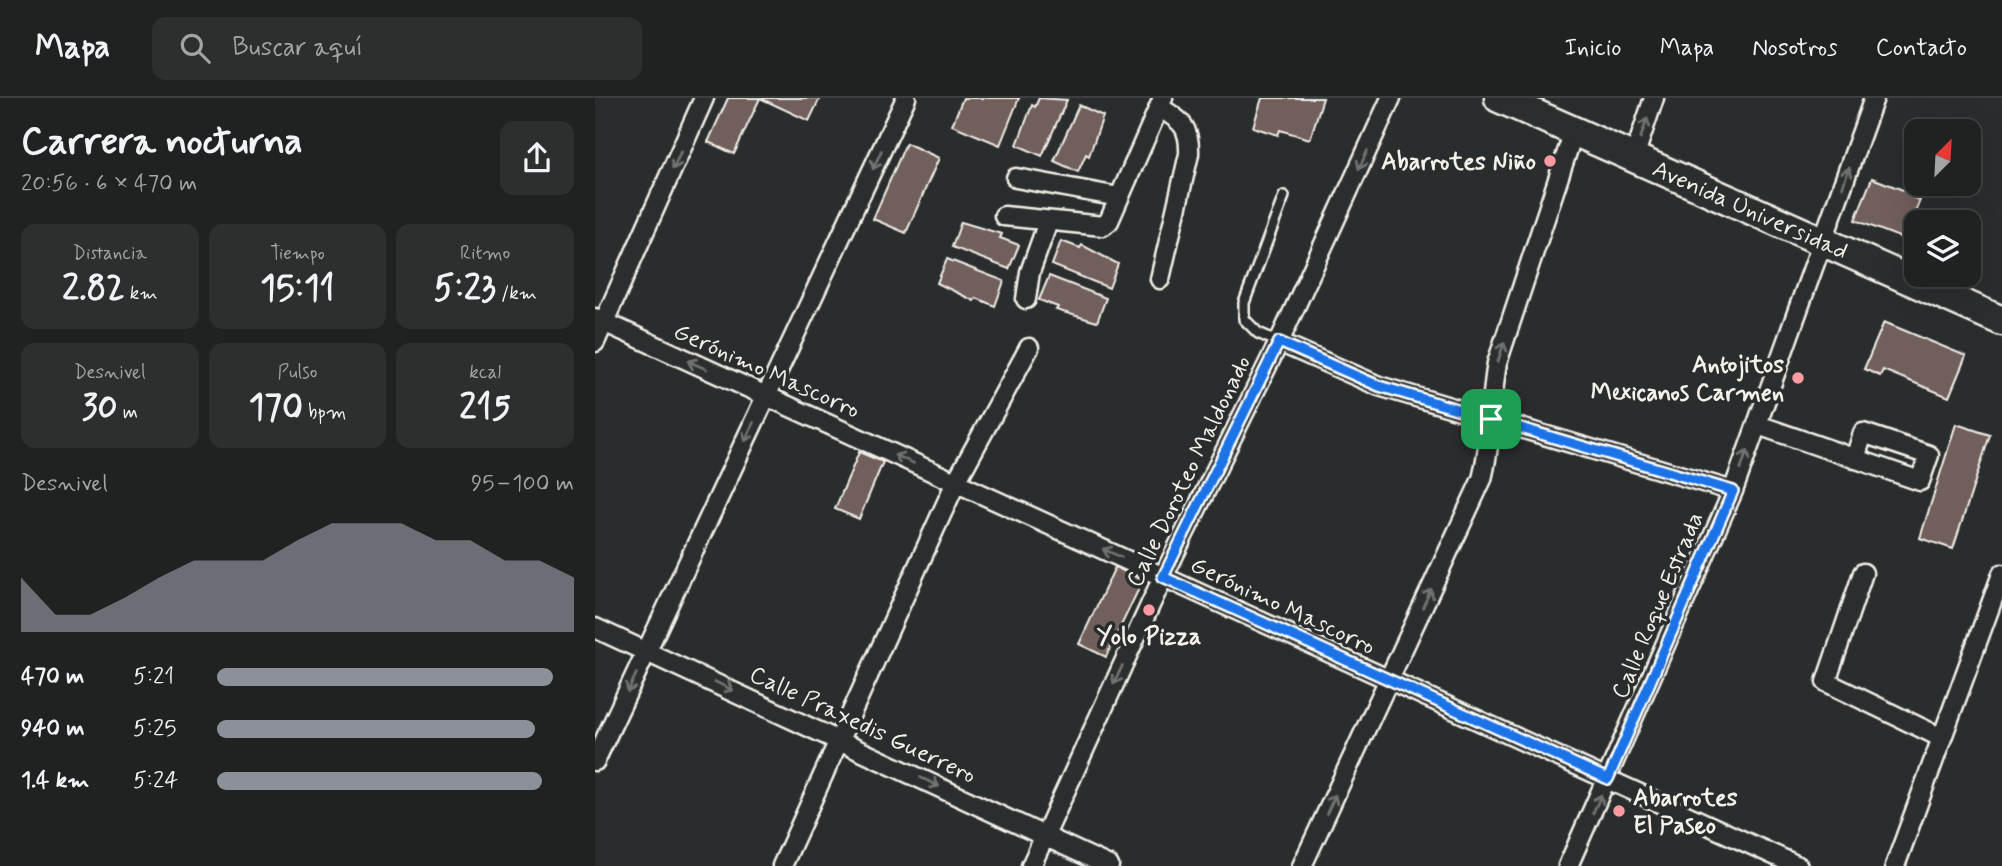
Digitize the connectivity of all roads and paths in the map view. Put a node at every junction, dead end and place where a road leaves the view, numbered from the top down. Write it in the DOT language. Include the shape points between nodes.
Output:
graph roads {
  1 [pos="704,98"];
  2 [pos="906,98"];
  3 [pos="1391,98"];
  4 [pos="1499,98"];
  5 [pos="1654,98"];
  6 [pos="1874,98"];
  7 [pos="1161,103"];
  8 [pos="1574,131"];
  9 [pos="1634,158"];
  10 [pos="1016,178"];
  11 [pos="1284,196"];
  12 [pos="1119,197"];
  13 [pos="1004,216"];
  14 [pos="1048,222"];
  15 [pos="1823,242"];
  16 [pos="1160,279"];
  17 [pos="1026,299"];
  18 [pos="600,320"];
  19 [pos="2002,320"];
  20 [pos="595,342"];
  21 [pos="1279,342"];
  22 [pos="1029,348"];
  23 [pos="766,396"];
  24 [pos="1491,419"];
  25 [pos="1758,425"];
  26 [pos="1855,459"];
  27 [pos="956,482"];
  28 [pos="1733,491"];
  29 [pos="1863,573"];
  30 [pos="2002,574"];
  31 [pos="1163,577"];
  32 [pos="595,628"];
  33 [pos="647,651"];
  34 [pos="1389,680"];
  35 [pos="1942,738"];
  36 [pos="839,739"];
  37 [pos="595,761"];
  38 [pos="1608,779"];
  39 [pos="1044,837"];
  40 [pos="1758,858"];
  41 [pos="782,866"];
  42 [pos="1031,866"];
  43 [pos="1109,866"];
  44 [pos="1302,866"];
  45 [pos="1568,866"];
  46 [pos="1798,866"];
  47 [pos="1895,866"];
  1 -- 18 [label="street, one-way"];
  2 -- 23 [label="street, one-way"];
  3 -- 21 [label="street, Calle Doroteo Maldonado, one-way"];
  4 -- 8 [label="main road, Avenida Universidad"];
  9 -- 5 [label="street, one-way"];
  15 -- 6 [label="street, Calle Roque Estrada, one-way"];
  7 -- 12 [label="street"];
  7 -- 16 [label="street" via="1189,136 1189,154"];
  8 -- 9 [label="main road, Avenida Universidad"];
  24 -- 8 [label="street, one-way" via="1497,363"];
  9 -- 15 [label="main road, Avenida Universidad"];
  10 -- 12 [label="street"];
  11 -- 21 [label="lane" via="1244,303 1244,319 1258,333"];
  12 -- 14 [label="street" via="1103,226"];
  13 -- 14 [label="street"];
  14 -- 17 [label="street" via="1030,272"];
  15 -- 19 [label="main road, Avenida Universidad"];
  15 -- 25 [label="street, Calle Roque Estrada"];
  18 -- 20 [label="street"];
  23 -- 18 [label="street, Gerónimo Mascorro, one-way"];
  21 -- 24 [label="street" via="1379,386"];
  21 -- 31 [label="street, Calle Doroteo Maldonado"];
  22 -- 27 [label="street"];
  27 -- 23 [label="street, Gerónimo Mascorro, one-way"];
  23 -- 33 [label="street, one-way"];
  24 -- 28 [label="street"];
  34 -- 24 [label="street, one-way" via="1482,479"];
  25 -- 26 [label="street"];
  28 -- 25 [label="street, Calle Roque Estrada, one-way"];
  31 -- 27 [label="street, Gerónimo Mascorro, one-way"];
  27 -- 36 [label="street"];
  28 -- 38 [label="street, Calle Roque Estrada"];
  29 -- 35 [label="street" via="1826,682"];
  30 -- 35 [label="street"];
  31 -- 34 [label="street, Gerónimo Mascorro"];
  31 -- 39 [label="street, Calle Doroteo Maldonado, one-way"];
  32 -- 33 [label="street, Calle Praxedis Guerrero"];
  33 -- 36 [label="street, Calle Praxedis Guerrero, one-way"];
  33 -- 37 [label="street, one-way"];
  34 -- 38 [label="street, Gerónimo Mascorro"];
  44 -- 34 [label="street, one-way"];
  35 -- 47 [label="street"];
  36 -- 39 [label="street, Calle Praxedis Guerrero, one-way"];
  36 -- 41 [label="street"];
  38 -- 40 [label="street, Gerónimo Mascorro"];
  45 -- 38 [label="street, Calle Roque Estrada, one-way"];
  39 -- 42 [label="street, Calle Doroteo Maldonado"];
  39 -- 43 [label="street, Calle Praxedis Guerrero"];
  40 -- 46 [label="street, Gerónimo Mascorro"];
}
